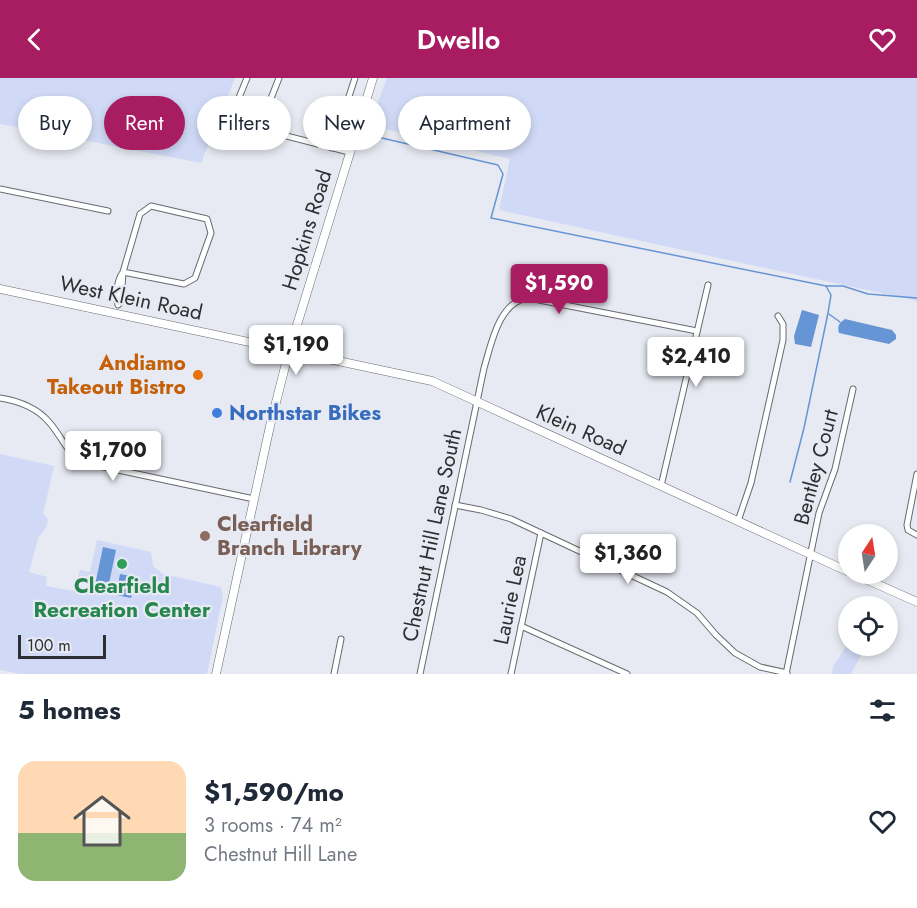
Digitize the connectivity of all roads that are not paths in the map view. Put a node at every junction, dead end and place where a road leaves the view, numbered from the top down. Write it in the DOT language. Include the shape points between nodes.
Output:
graph roads {
  1 [pos="247,78"];
  2 [pos="279,78"];
  3 [pos="355,78"];
  4 [pos="373,78"];
  5 [pos="240,96"];
  6 [pos="272,96"];
  7 [pos="349,96"];
  8 [pos="340,150"];
  9 [pos="349,152"];
  10 [pos="0,189"];
  11 [pos="108,211"];
  12 [pos="123,272"];
  13 [pos="708,285"];
  14 [pos="0,289"];
  15 [pos="117,309"];
  16 [pos="778,316"];
  17 [pos="697,331"];
  18 [pos="289,351"];
  19 [pos="853,389"];
  20 [pos="0,398"];
  21 [pos="477,402"];
  22 [pos="917,474"];
  23 [pos="916,485"];
  24 [pos="661,486"];
  25 [pos="254,500"];
  26 [pos="455,505"];
  27 [pos="738,521"];
  28 [pos="541,533"];
  29 [pos="917,536"];
  30 [pos="810,554"];
  31 [pos="838,567"];
  32 [pos="877,584"];
  33 [pos="917,602"];
  34 [pos="521,626"];
  35 [pos="341,639"];
  36 [pos="786,673"];
  37 [pos="216,674"];
  38 [pos="334,674"];
  39 [pos="420,674"];
  40 [pos="511,674"];
  41 [pos="627,674"];
  1 -- 5 [label="street"];
  2 -- 6 [label="street"];
  3 -- 7 [label="street"];
  4 -- 9 [label="street, Hopkins Road"];
  8 -- 9 [label="street"];
  9 -- 18 [label="street, Hopkins Road"];
  10 -- 11 [label="street"];
  12 -- 12 [label="street" via="140,214 151,206 207,219 211,233 195,278 184,284"];
  12 -- 15 [label="street"];
  13 -- 17 [label="street"];
  14 -- 15 [label="street, West Klein Road"];
  15 -- 18 [label="street, West Klein Road"];
  16 -- 27 [label="street" via="783,324 783,340 751,483"];
  17 -- 21 [label="street, Chestnut Hill Lane South" via="520,299 505,313 495,334"];
  17 -- 24 [label="street"];
  18 -- 21 [label="street, Klein Road" via="432,381"];
  18 -- 25 [label="street, Hopkins Road"];
  19 -- 30 [label="street, Bentley Court"];
  20 -- 25 [label="street" via="21,402 40,414 75,457 90,464"];
  21 -- 24 [label="street, Klein Road"];
  21 -- 26 [label="street, Chestnut Hill Lane South"];
  22 -- 23 [label="street"];
  23 -- 29 [label="street" via="907,525"];
  24 -- 27 [label="street, Klein Road"];
  25 -- 37 [label="street, Hopkins Road"];
  26 -- 28 [label="street" via="497,514"];
  26 -- 39 [label="street, Chestnut Hill Lane South"];
  27 -- 30 [label="street, Klein Road"];
  28 -- 34 [label="street, Laurie Lea"];
  28 -- 36 [label="street" via="667,591 697,613 735,653 760,667"];
  30 -- 31 [label="street, Klein Road"];
  30 -- 36 [label="street, Bentley Court"];
  32 -- 33 [label="street, Klein Road"];
  34 -- 40 [label="street, Laurie Lea"];
  34 -- 41 [label="street"];
  35 -- 38 [label="street"];
}
